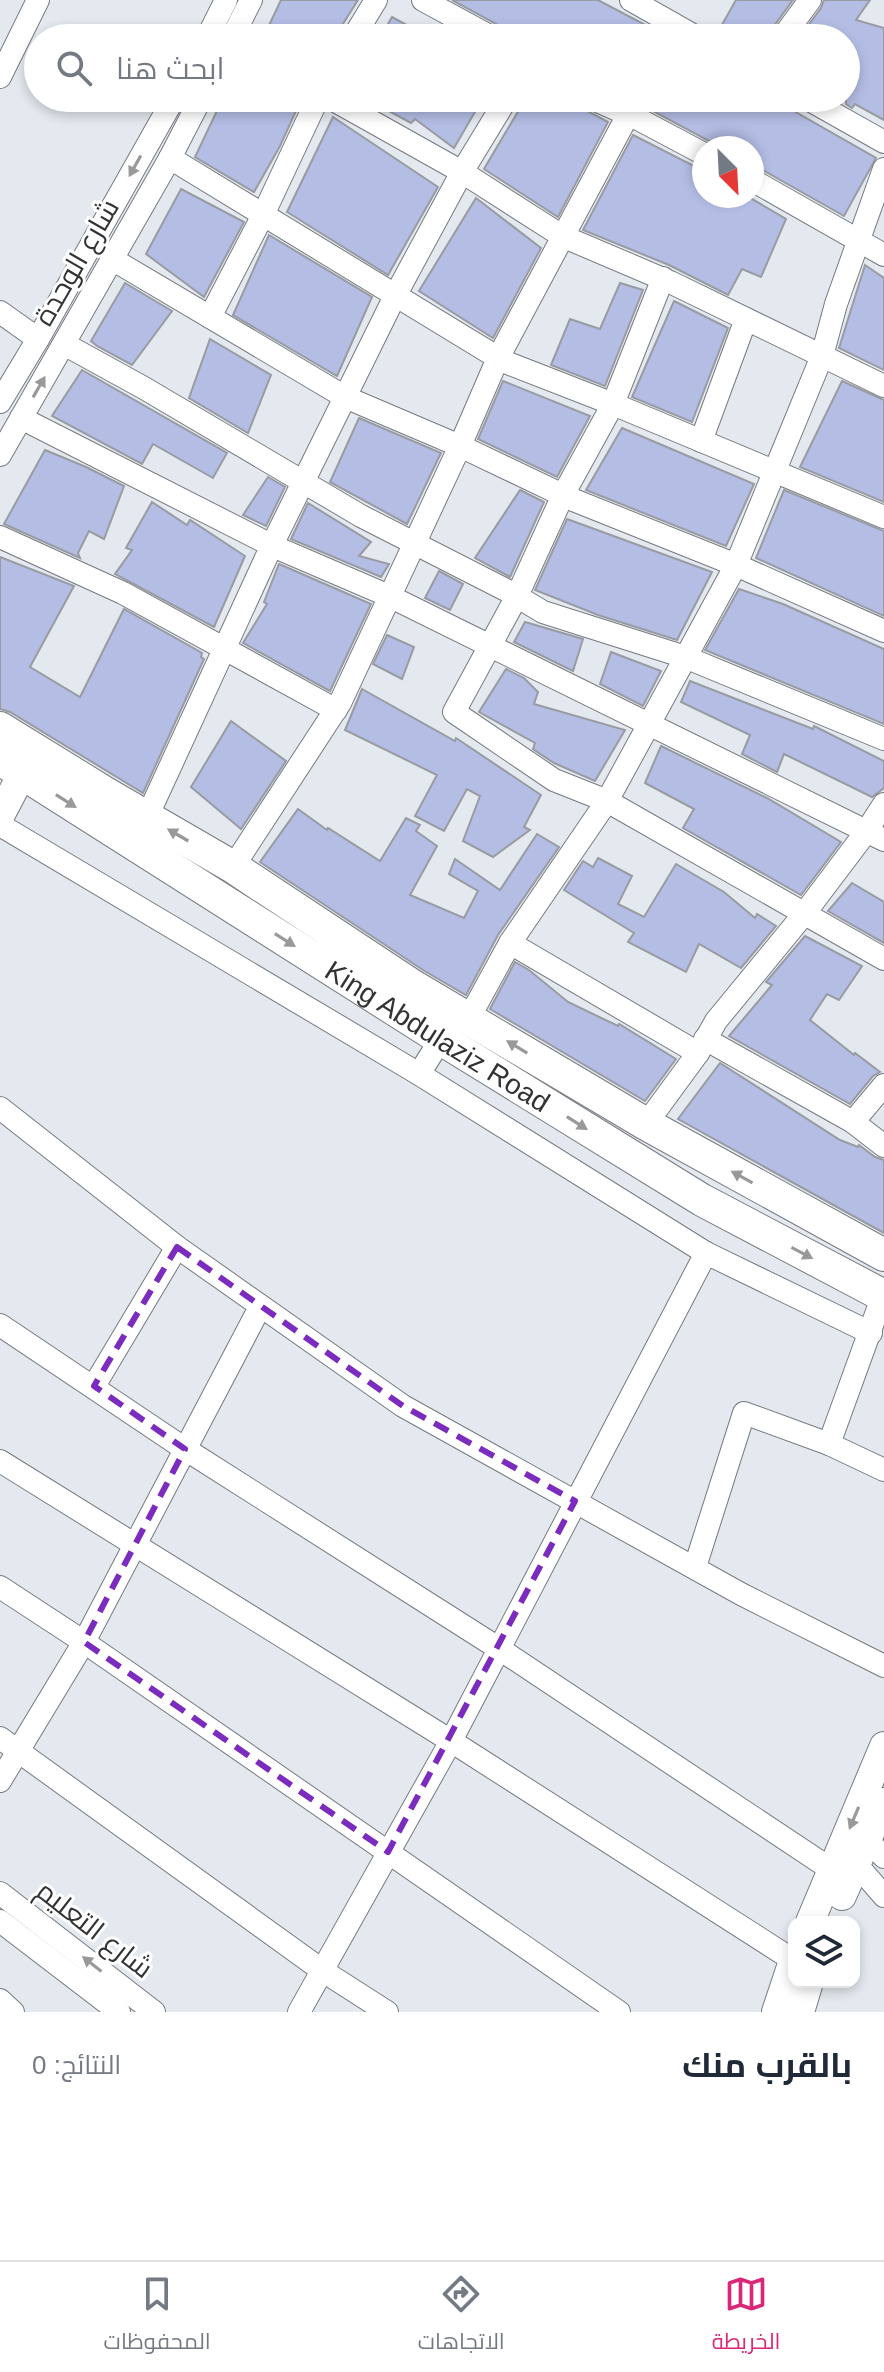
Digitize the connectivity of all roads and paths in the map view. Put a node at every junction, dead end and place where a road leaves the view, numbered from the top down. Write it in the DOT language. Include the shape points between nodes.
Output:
graph roads {
  1 [pos="38,0"];
  2 [pos="226,0"];
  3 [pos="251,0"];
  4 [pos="376,0"];
  5 [pos="423,0"];
  6 [pos="631,0"];
  7 [pos="810,0"];
  8 [pos="26,24"];
  9 [pos="214,24"];
  10 [pos="239,24"];
  11 [pos="361,24"];
  12 [pos="467,24"];
  13 [pos="662,24"];
  14 [pos="792,24"];
  15 [pos="24,28"];
  16 [pos="0,77"];
  17 [pos="166,112"];
  18 [pos="194,112"];
  19 [pos="311,112"];
  20 [pos="355,112"];
  21 [pos="498,112"];
  22 [pos="630,112"];
  23 [pos="642,112"];
  24 [pos="831,112"];
  25 [pos="884,142"];
  26 [pos="692,146"];
  27 [pos="170,158"];
  28 [pos="884,169"];
  29 [pos="462,172"];
  30 [pos="764,187"];
  31 [pos="263,215"];
  32 [pos="562,236"];
  33 [pos="858,240"];
  34 [pos="884,255"];
  35 [pos="112,259"];
  36 [pos="663,278"];
  37 [pos="395,296"];
  38 [pos="0,312"];
  39 [pos="210,317"];
  40 [pos="746,319"];
  41 [pos="38,339"];
  42 [pos="64,344"];
  43 [pos="822,356"];
  44 [pos="498,358"];
  45 [pos="884,386"];
  46 [pos="345,397"];
  47 [pos="0,402"];
  48 [pos="613,404"];
  49 [pos="21,418"];
  50 [pos="701,441"];
  51 [pos="460,446"];
  52 [pos="0,455"];
  53 [pos="776,473"];
  54 [pos="305,483"];
  55 [pos="563,495"];
  56 [pos="884,517"];
  57 [pos="0,537"];
  58 [pos="415,543"];
  59 [pos="272,545"];
  60 [pos="736,565"];
  61 [pos="389,596"];
  62 [pos="517,596"];
  63 [pos="884,631"];
  64 [pos="489,646"];
  65 [pos="224,649"];
  66 [pos="685,657"];
  67 [pos="336,710"];
  68 [pos="650,726"];
  69 [pos="0,728"];
  70 [pos="884,739"];
  71 [pos="11,766"];
  72 [pos="607,801"];
  73 [pos="884,804"];
  74 [pos="0,816"];
  75 [pos="147,817"];
  76 [pos="0,825"];
  77 [pos="875,836"];
  78 [pos="233,867"];
  79 [pos="804,914"];
  80 [pos="510,943"];
  81 [pos="884,959"];
  82 [pos="469,1018"];
  83 [pos="441,1039"];
  84 [pos="702,1046"];
  85 [pos="419,1074"];
  86 [pos="884,1085"];
  87 [pos="0,1108"];
  88 [pos="853,1122"];
  89 [pos="646,1124"];
  90 [pos="884,1146"];
  91 [pos="177,1247"];
  92 [pos="706,1253"];
  93 [pos="884,1255"];
  94 [pos="883,1296"];
  95 [pos="260,1307"];
  96 [pos="0,1325"];
  97 [pos="871,1333"];
  98 [pos="94,1386"];
  99 [pos="829,1444"];
  100 [pos="185,1449"];
  101 [pos="0,1461"];
  102 [pos="884,1470"];
  103 [pos="575,1501"];
  104 [pos="135,1545"];
  105 [pos="695,1567"];
  106 [pos="0,1587"];
  107 [pos="84,1642"];
  108 [pos="498,1648"];
  109 [pos="884,1666"];
  110 [pos="451,1741"];
  111 [pos="9,1744"];
  112 [pos="884,1746"];
  113 [pos="0,1781"];
  114 [pos="884,1802"];
  115 [pos="388,1852"];
  116 [pos="860,1858"];
  117 [pos="0,1893"];
  118 [pos="884,1896"];
  119 [pos="815,1916"];
  120 [pos="834,1916"];
  121 [pos="0,1921"];
  122 [pos="788,1955"];
  123 [pos="323,1971"];
  124 [pos="788,1977"];
  125 [pos="807,1988"];
  126 [pos="0,2000"];
  127 [pos="13,2012"];
  128 [pos="119,2012"];
  129 [pos="154,2012"];
  130 [pos="299,2012"];
  131 [pos="387,2012"];
  132 [pos="619,2012"];
  133 [pos="776,2012"];
  134 [pos="800,2012"];
  1 -- 8 [label="street"];
  2 -- 9 [label="street"];
  3 -- 10 [label="street"];
  4 -- 11 [label="street"];
  5 -- 12 [label="street"];
  6 -- 13 [label="street"];
  7 -- 14 [label="street"];
  15 -- 16 [label="street"];
  17 -- 41 [label="street, one-way"];
  18 -- 27 [label="street, شارع الوحدة"];
  19 -- 31 [label="street"];
  20 -- 29 [label="street"];
  21 -- 29 [label="street"];
  22 -- 32 [label="street"];
  23 -- 26 [label="street"];
  24 -- 25 [label="street"];
  27 -- 31 [label="street"];
  27 -- 35 [label="street, شارع الوحدة"];
  28 -- 33 [label="street"];
  29 -- 32 [label="street"];
  29 -- 37 [label="street"];
  30 -- 33 [label="street"];
  31 -- 37 [label="street"];
  31 -- 39 [label="street"];
  32 -- 36 [label="street"];
  32 -- 44 [label="street"];
  33 -- 34 [label="street"];
  33 -- 43 [label="street"];
  35 -- 39 [label="street"];
  35 -- 42 [label="street, شارع الوحدة"];
  36 -- 40 [label="street"];
  36 -- 48 [label="street"];
  37 -- 44 [label="street"];
  37 -- 46 [label="street"];
  38 -- 41 [label="street"];
  39 -- 46 [label="street"];
  40 -- 43 [label="street"];
  40 -- 50 [label="street"];
  41 -- 47 [label="street"];
  49 -- 42 [label="street, شارع الوحدة, one-way"];
  42 -- 54 [label="street"];
  43 -- 45 [label="street"];
  43 -- 53 [label="street"];
  44 -- 48 [label="street"];
  44 -- 51 [label="street"];
  46 -- 51 [label="street"];
  46 -- 54 [label="street"];
  48 -- 50 [label="street"];
  48 -- 55 [label="street"];
  49 -- 52 [label="street, شارع الوحدة"];
  49 -- 59 [label="street"];
  50 -- 53 [label="street"];
  51 -- 55 [label="street"];
  51 -- 58 [label="street"];
  53 -- 56 [label="street"];
  53 -- 60 [label="street"];
  54 -- 58 [label="street"];
  54 -- 59 [label="street"];
  55 -- 60 [label="street"];
  55 -- 62 [label="street"];
  57 -- 65 [label="street" via="123,593"];
  58 -- 61 [label="street"];
  58 -- 62 [label="street"];
  59 -- 61 [label="street"];
  59 -- 65 [label="street"];
  60 -- 63 [label="street"];
  60 -- 66 [label="street"];
  61 -- 64 [label="street"];
  61 -- 67 [label="street"];
  62 -- 64 [label="street"];
  62 -- 66 [label="street" via="543,612"];
  64 -- 68 [label="street"];
  64 -- 72 [label="street" via="454,712 554,780"];
  65 -- 67 [label="street"];
  65 -- 75 [label="street"];
  66 -- 68 [label="street"];
  66 -- 70 [label="street"];
  67 -- 78 [label="street"];
  68 -- 72 [label="street"];
  68 -- 77 [label="street"];
  69 -- 75 [label="highway, King Abdulaziz Road"];
  71 -- 74 [label="main road"];
  71 -- 83 [label="highway, King Abdulaziz Road, one-way"];
  72 -- 79 [label="street"];
  72 -- 80 [label="street"];
  73 -- 77 [label="street"];
  78 -- 75 [label="highway, King Abdulaziz Road, one-way"];
  76 -- 85 [label="street"];
  77 -- 79 [label="street"];
  78 -- 82 [label="highway, King Abdulaziz Road"];
  79 -- 81 [label="street"];
  79 -- 84 [label="street" via="716,1021"];
  80 -- 82 [label="street"];
  80 -- 84 [label="street"];
  89 -- 82 [label="highway, King Abdulaziz Road, one-way"];
  83 -- 85 [label="street"];
  83 -- 94 [label="highway, King Abdulaziz Road, one-way" via="702,1200"];
  84 -- 88 [label="street"];
  84 -- 89 [label="street"];
  85 -- 92 [label="street"];
  86 -- 88 [label="street"];
  87 -- 91 [label="street"];
  88 -- 90 [label="street"];
  93 -- 89 [label="highway, King Abdulaziz Road, one-way"];
  91 -- 95 [label="street"];
  91 -- 98 [label="street"];
  92 -- 97 [label="street"];
  92 -- 103 [label="street"];
  94 -- 97 [label="street"];
  95 -- 100 [label="street"];
  95 -- 103 [label="street" via="403,1406"];
  96 -- 98 [label="street"];
  97 -- 99 [label="street"];
  98 -- 100 [label="street"];
  99 -- 102 [label="street"];
  99 -- 105 [label="street" via="744,1413"];
  100 -- 104 [label="street"];
  100 -- 108 [label="street"];
  101 -- 104 [label="street"];
  103 -- 105 [label="street"];
  103 -- 108 [label="street"];
  104 -- 107 [label="street"];
  104 -- 110 [label="street"];
  105 -- 109 [label="street"];
  106 -- 107 [label="street"];
  107 -- 111 [label="street"];
  107 -- 115 [label="street"];
  108 -- 110 [label="street"];
  108 -- 116 [label="street"];
  110 -- 115 [label="street"];
  110 -- 122 [label="street"];
  111 -- 113 [label="street"];
  111 -- 123 [label="street"];
  112 -- 116 [label="main road, one-way"];
  114 -- 116 [label="main road"];
  115 -- 123 [label="street"];
  115 -- 132 [label="street"];
  116 -- 118 [label="street"];
  116 -- 119 [label="main road"];
  116 -- 120 [label="main road"];
  129 -- 117 [label="street, شارع التعليم, one-way"];
  121 -- 128 [label="street, شارع التعليم"];
  123 -- 130 [label="street"];
  123 -- 131 [label="street"];
  124 -- 133 [label="main road"];
  125 -- 134 [label="main road"];
  126 -- 127 [label="street"];
}
